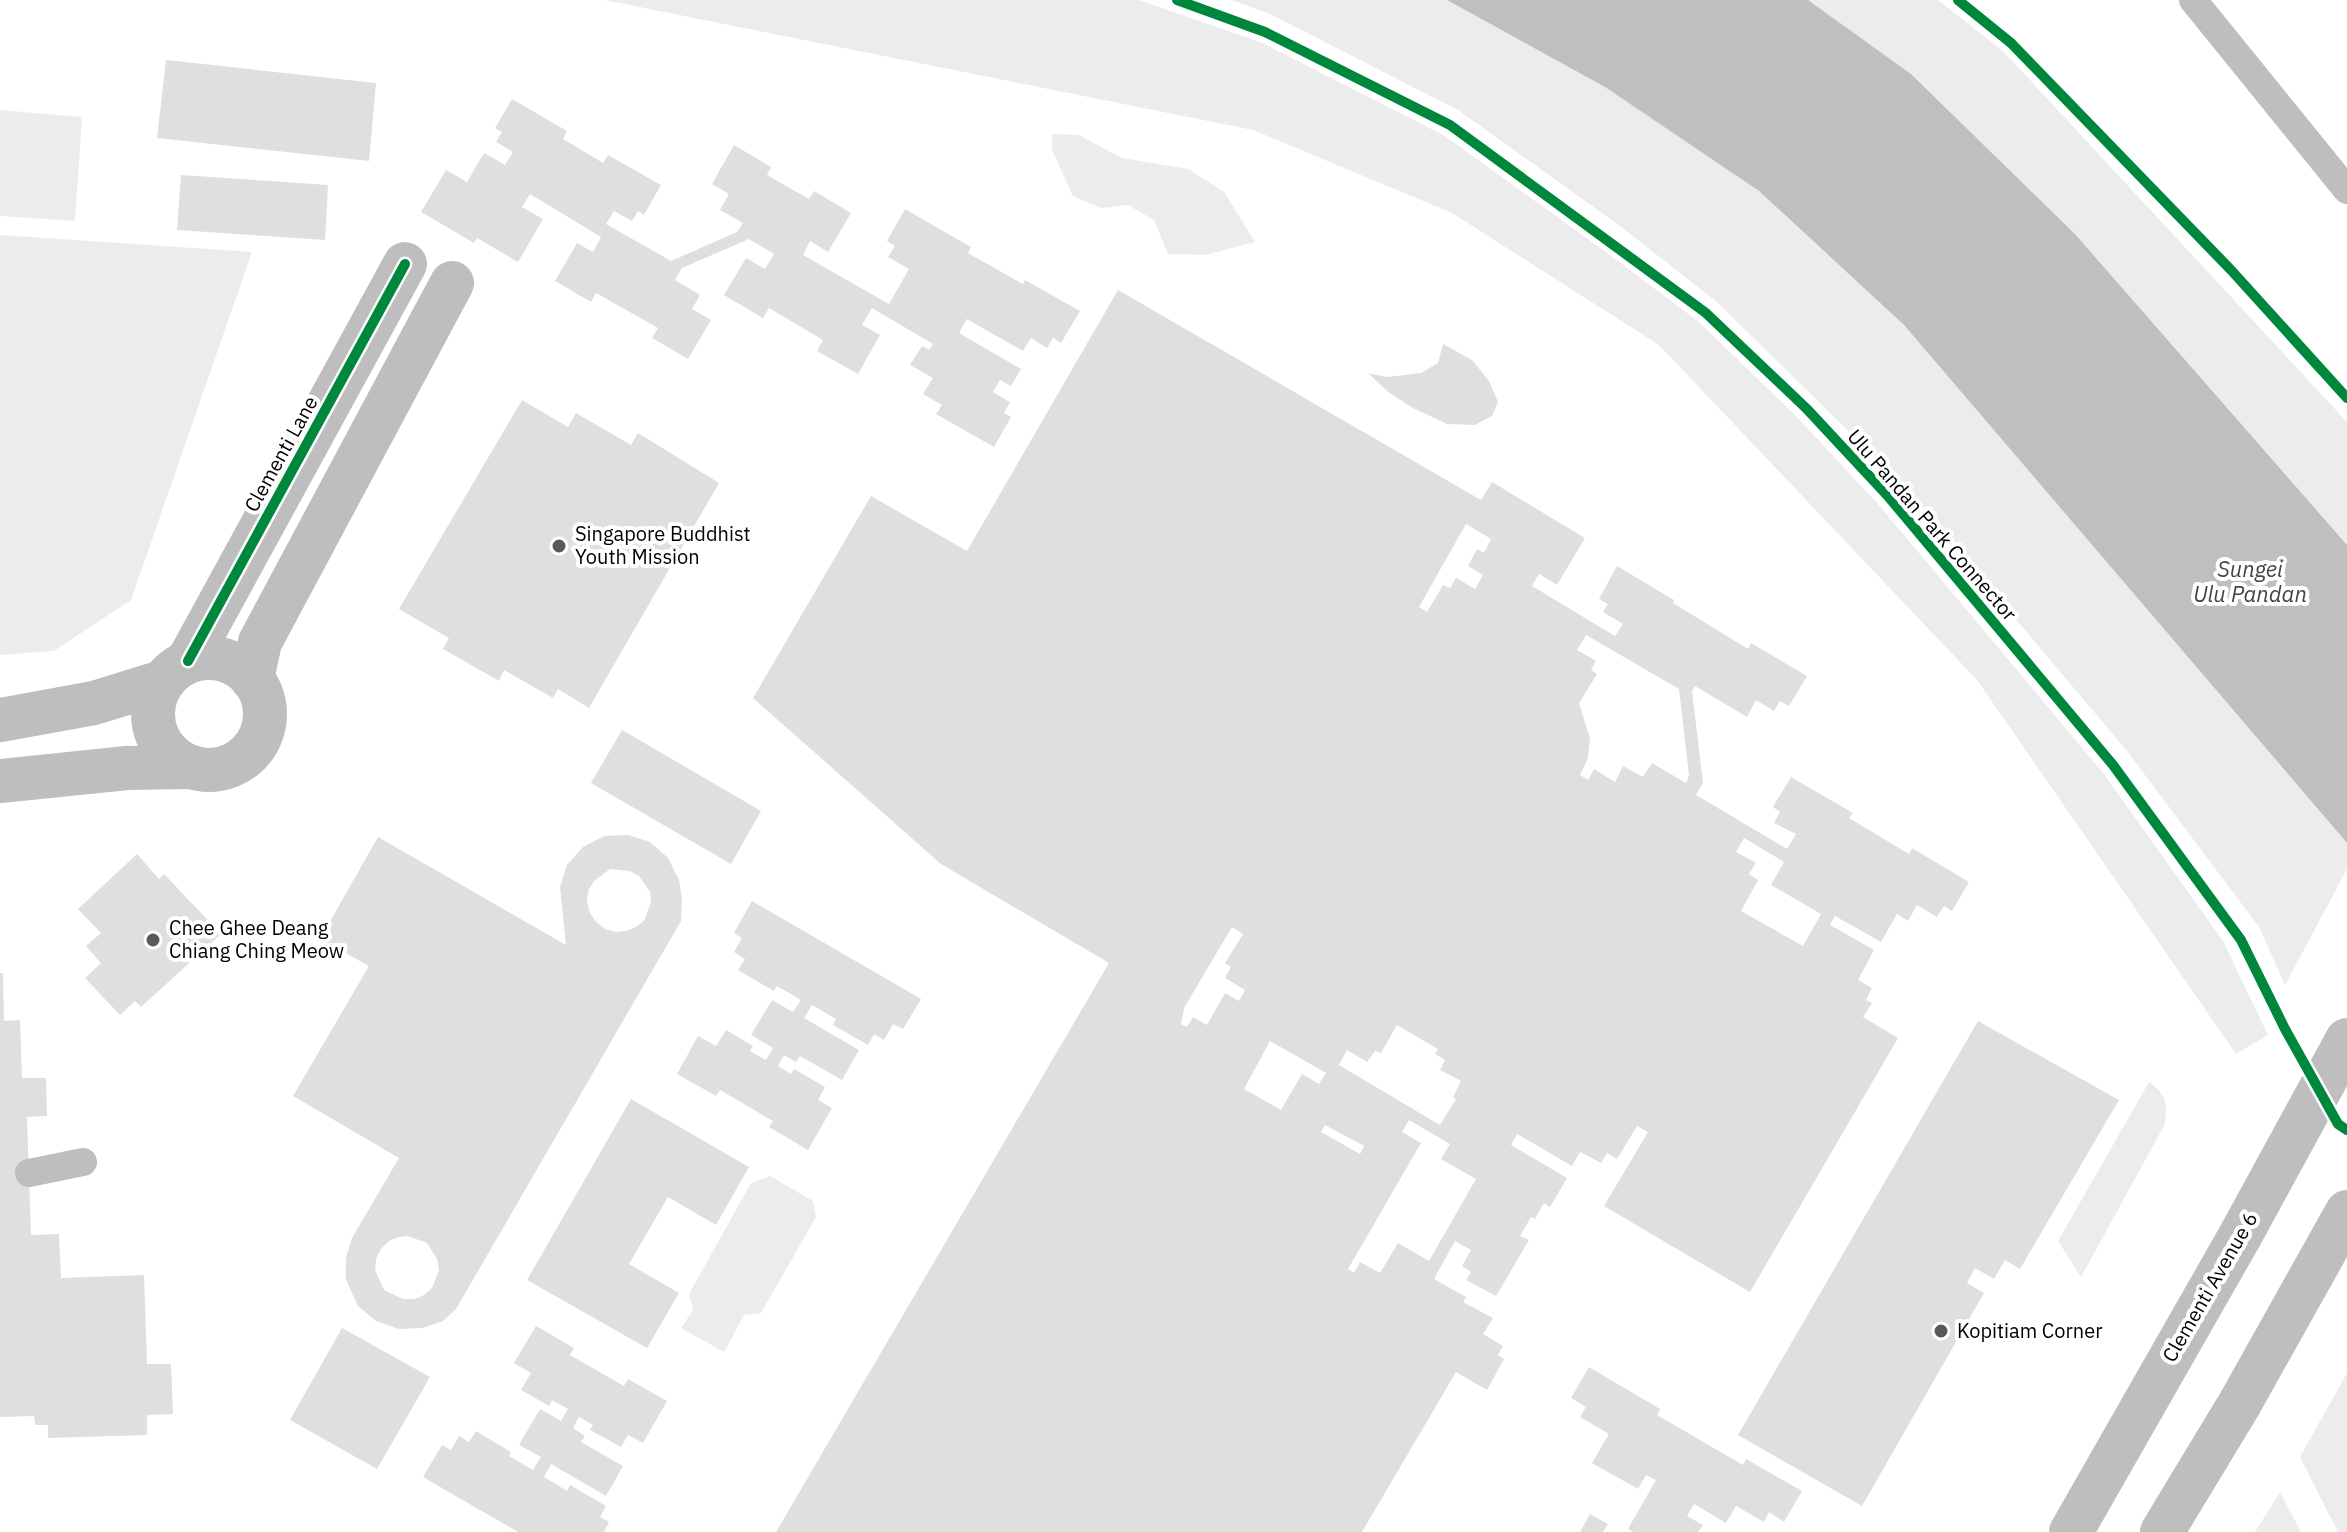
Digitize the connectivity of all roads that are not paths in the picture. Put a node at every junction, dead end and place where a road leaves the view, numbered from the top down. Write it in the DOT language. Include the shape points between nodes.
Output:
graph roads {
  1 [pos="2193,0"];
  2 [pos="2347,190"];
  3 [pos="405,264"];
  4 [pos="452,283"];
  5 [pos="175,672"];
  6 [pos="252,679"];
  7 [pos="0,720"];
  8 [pos="189,767"];
  9 [pos="0,781"];
  10 [pos="2347,1040"];
  11 [pos="83,1162"];
  12 [pos="29,1173"];
  13 [pos="2347,1212"];
  14 [pos="2071,1532"];
  15 [pos="2162,1532"];
  1 -- 2 [label="lane"];
  3 -- 5 [label="street, Clementi Lane"];
  4 -- 6 [label="street" via="260,642"];
  5 -- 6 [label="street" via="205,658 239,667"];
  5 -- 7 [label="street" via="94,703"];
  5 -- 8 [label="street, Clementi Lane" via="155,697 152,714 155,731 169,752"];
  6 -- 8 [label="street" via="265,711 257,744 227,767"];
  8 -- 9 [label="street"];
  10 -- 14 [label="street, Clementi Avenue 6"];
  11 -- 12 [label="lane"];
  13 -- 15 [label="street"];
}
